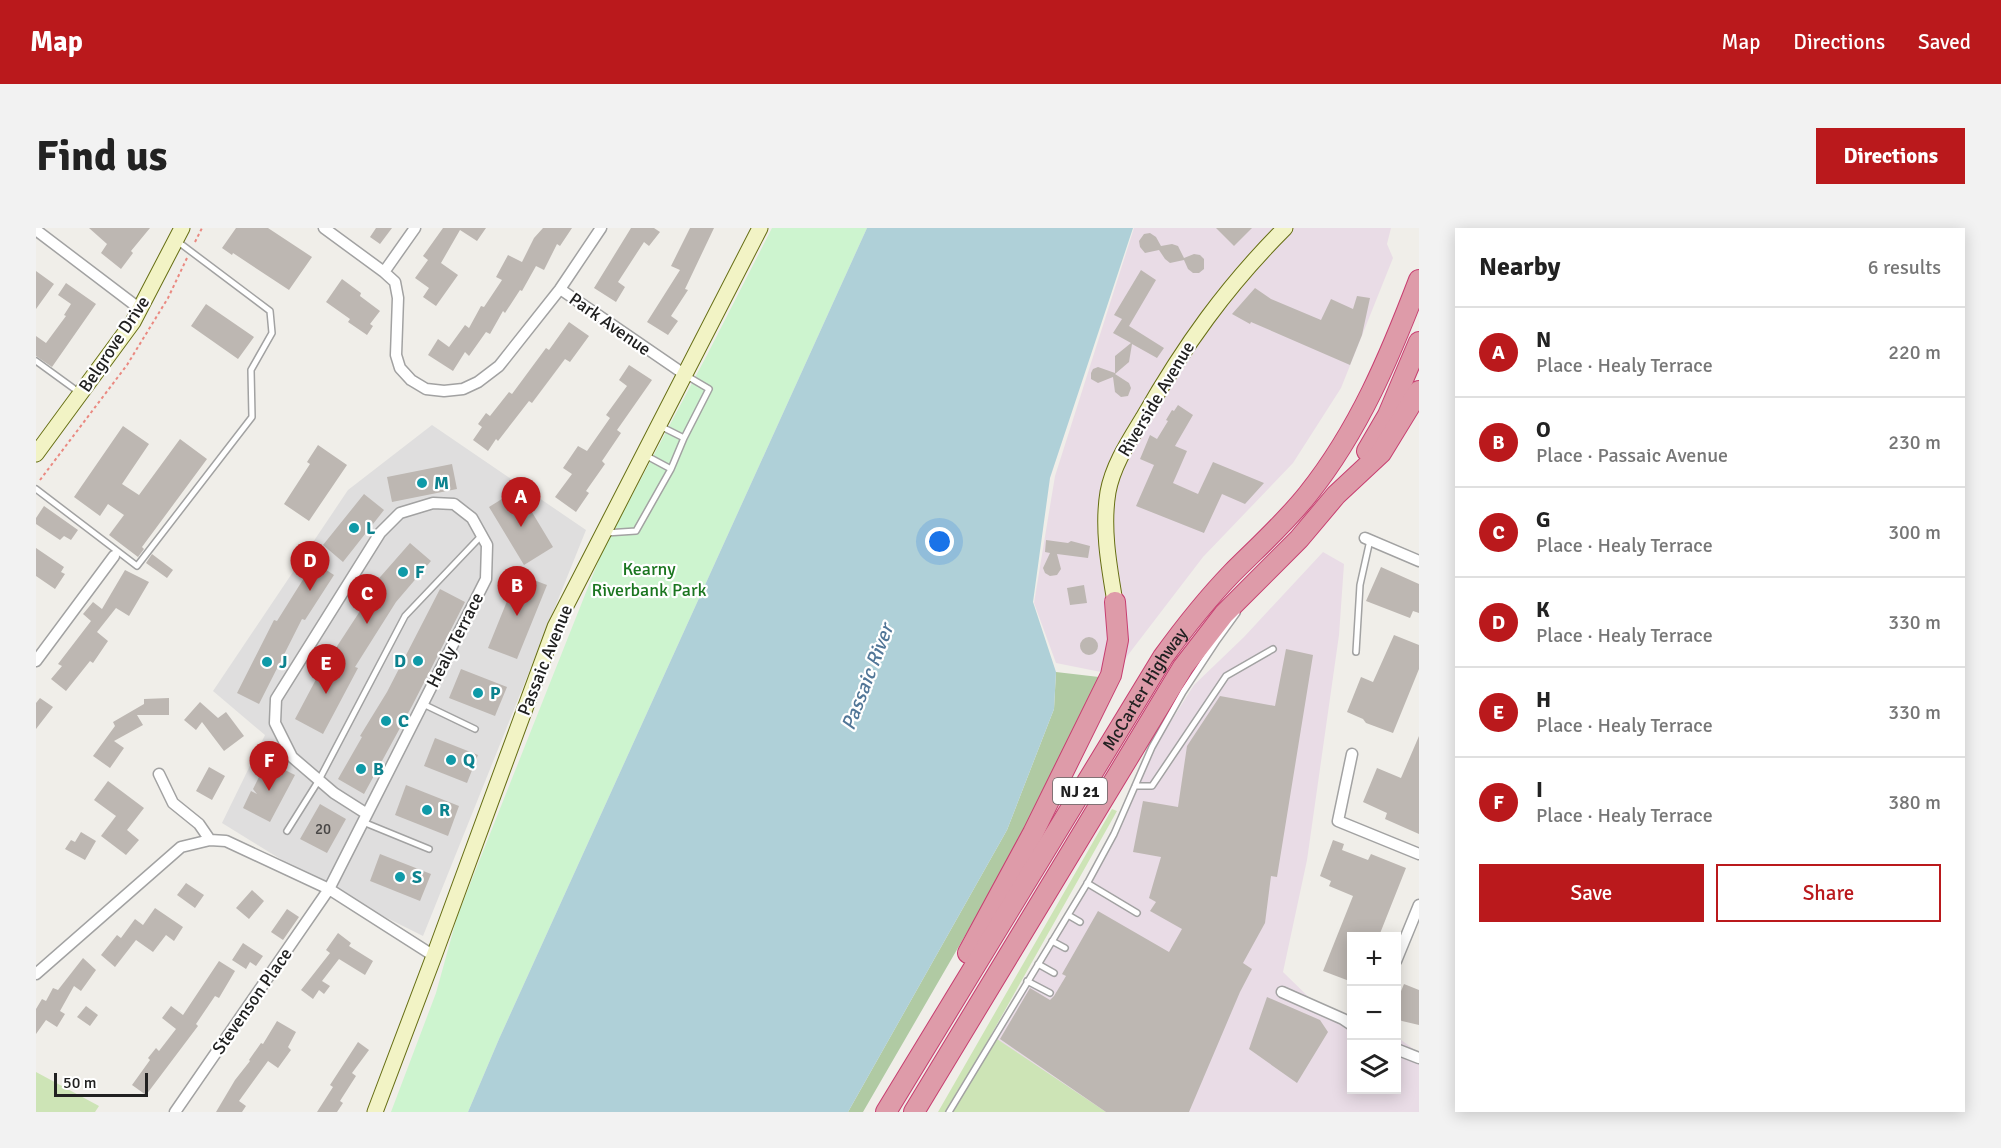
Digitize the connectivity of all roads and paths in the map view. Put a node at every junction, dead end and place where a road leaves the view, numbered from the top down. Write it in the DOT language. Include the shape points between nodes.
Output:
graph roads {
  1 [pos="202,228"];
  2 [pos="324,228"];
  3 [pos="415,228"];
  4 [pos="601,228"];
  5 [pos="760,228"];
  6 [pos="1285,228"];
  7 [pos="36,230"];
  8 [pos="179,234"];
  9 [pos="191,251"];
  10 [pos="384,272"];
  11 [pos="1419,280"];
  12 [pos="560,289"];
  13 [pos="140,309"];
  14 [pos="1419,342"];
  15 [pos="36,361"];
  16 [pos="684,375"];
  17 [pos="1419,392"];
  18 [pos="81,394"];
  19 [pos="658,425"];
  20 [pos="684,438"];
  21 [pos="36,454"];
  22 [pos="643,454"];
  23 [pos="672,469"];
  24 [pos="36,484"];
  25 [pos="36,489"];
  26 [pos="1336,495"];
  27 [pos="603,533"];
  28 [pos="482,535"];
  29 [pos="1367,539"];
  30 [pos="114,556"];
  31 [pos="1419,561"];
  32 [pos="1275,564"];
  33 [pos="1248,600"];
  34 [pos="1115,602"];
  35 [pos="1241,609"];
  36 [pos="1273,649"];
  37 [pos="1356,652"];
  38 [pos="36,661"];
  39 [pos="423,704"];
  40 [pos="475,729"];
  41 [pos="1352,754"];
  42 [pos="159,774"];
  43 [pos="319,780"];
  44 [pos="1135,786"];
  45 [pos="365,818"];
  46 [pos="287,831"];
  47 [pos="210,840"];
  48 [pos="429,849"];
  49 [pos="1419,854"];
  50 [pos="1087,883"];
  51 [pos="329,889"];
  52 [pos="1419,905"];
  53 [pos="1137,913"];
  54 [pos="1068,915"];
  55 [pos="1080,922"];
  56 [pos="1052,941"];
  57 [pos="1065,948"];
  58 [pos="1401,949"];
  59 [pos="434,956"];
  60 [pos="1038,964"];
  61 [pos="36,974"];
  62 [pos="1054,974"];
  63 [pos="1028,981"];
  64 [pos="1282,992"];
  65 [pos="1050,993"];
  66 [pos="1347,1022"];
  67 [pos="1401,1051"];
  68 [pos="1419,1058"];
  69 [pos="175,1112"];
  70 [pos="375,1112"];
  71 [pos="886,1112"];
  72 [pos="914,1112"];
  73 [pos="949,1112"];
  1 -- 9 [label="path"];
  2 -- 10 [label="street, Park Avenue"];
  3 -- 10 [label="street"];
  4 -- 12 [label="street"];
  5 -- 16 [label="main road, Passaic Avenue"];
  6 -- 34 [label="main road, Riverside Avenue" via="1227,291 1179,355 1122,454 1108,494 1106,538"];
  7 -- 13 [label="street"];
  8 -- 9 [label="lane"];
  8 -- 13 [label="main road, Belgrove Drive"];
  9 -- 24 [label="path" via="168,298 127,364"];
  9 -- 25 [label="lane" via="270,310 272,333 251,370 252,417 137,566"];
  10 -- 12 [label="street, Park Avenue" via="395,282 398,298 395,337 400,368 426,389 444,391 463,388 491,374"];
  11 -- 71 [label="highway, McCarter Highway / NJ 21" via="1395,342 1348,437 1307,495 1208,600 1162,657"];
  12 -- 16 [label="street, Park Avenue"];
  13 -- 18 [label="main road, Belgrove Drive"];
  14 -- 26 [label="highway, NJ 21" via="1388,415"];
  15 -- 18 [label="lane"];
  16 -- 19 [label="main road, Passaic Avenue"];
  16 -- 20 [label="lane" via="709,389"];
  17 -- 26 [label="highway" via="1381,453"];
  18 -- 21 [label="main road, Belgrove Drive"];
  19 -- 20 [label="lane"];
  19 -- 22 [label="main road, Passaic Avenue"];
  20 -- 23 [label="lane"];
  22 -- 23 [label="lane"];
  22 -- 27 [label="main road, Passaic Avenue"];
  23 -- 27 [label="lane" via="636,531"];
  26 -- 32 [label="highway, NJ 21"];
  27 -- 59 [label="main road, Passaic Avenue" via="555,627"];
  28 -- 39 [label="street, Healy Terrace" via="487,545 486,579"];
  28 -- 43 [label="lane" via="405,616"];
  28 -- 43 [label="street, Healy Terrace" via="472,518 454,504 433,503 400,513 380,533 276,699 275,723 292,757"];
  29 -- 31 [label="street"];
  29 -- 37 [label="lane"];
  30 -- 38 [label="street"];
  32 -- 33 [label="lane"];
  32 -- 72 [label="highway, NJ 21" via="1224,615 1184,667"];
  34 -- 71 [label="highway" via="1119,640 1104,692"];
  35 -- 44 [label="lane" via="1183,692"];
  36 -- 44 [label="lane" via="1226,676 1152,786"];
  39 -- 40 [label="lane"];
  39 -- 45 [label="street, Healy Terrace"];
  41 -- 49 [label="street" via="1338,821"];
  42 -- 47 [label="street" via="173,803 199,824"];
  43 -- 45 [label="street, Healy Terrace"];
  43 -- 46 [label="lane"];
  44 -- 50 [label="lane"];
  45 -- 48 [label="lane"];
  45 -- 51 [label="street, Healy Terrace"];
  47 -- 51 [label="street" via="226,841"];
  47 -- 61 [label="street" via="181,847"];
  50 -- 53 [label="lane"];
  50 -- 54 [label="lane"];
  51 -- 59 [label="street"];
  51 -- 69 [label="street, Stevenson Place"];
  52 -- 58 [label="street"];
  54 -- 55 [label="lane"];
  54 -- 56 [label="lane"];
  56 -- 57 [label="lane"];
  56 -- 60 [label="lane"];
  59 -- 70 [label="main road, Passaic Avenue"];
  60 -- 62 [label="lane"];
  60 -- 63 [label="lane"];
  63 -- 65 [label="lane"];
  63 -- 73 [label="lane"];
  64 -- 66 [label="street"];
  67 -- 68 [label="street"];
}
